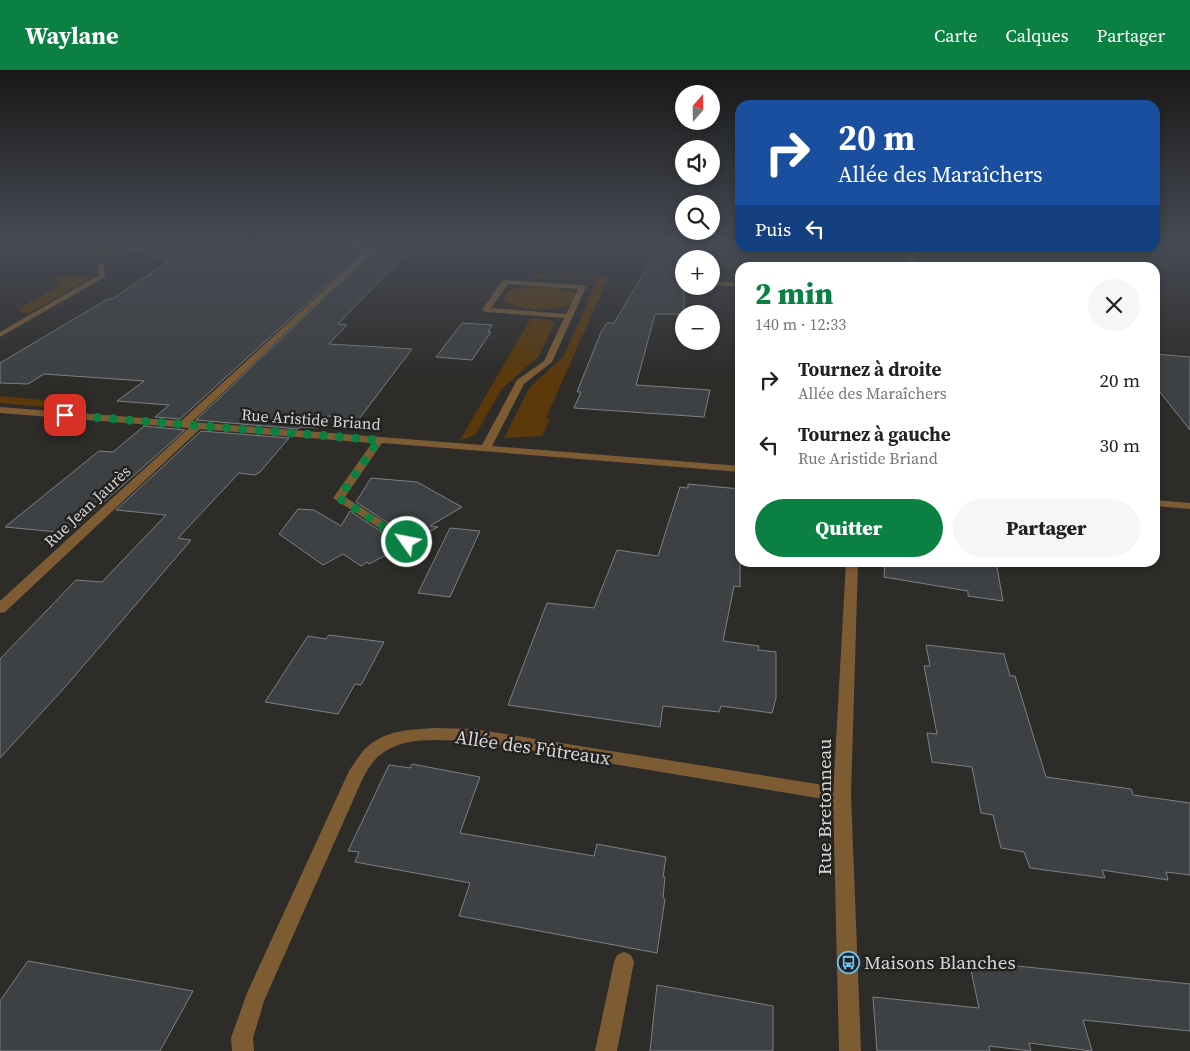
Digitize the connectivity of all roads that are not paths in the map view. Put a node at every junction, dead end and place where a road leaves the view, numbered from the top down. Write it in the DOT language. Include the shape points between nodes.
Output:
graph roads {
  1 [pos="81,289"];
  2 [pos="328,289"];
  3 [pos="501,289"];
  4 [pos="581,289"];
  5 [pos="568,316"];
  6 [pos="0,335"];
  7 [pos="0,410"];
  8 [pos="183,425"];
  9 [pos="197,426"];
  10 [pos="379,440"];
  11 [pos="486,448"];
  12 [pos="735,469"];
  13 [pos="1160,503"];
  14 [pos="1190,506"];
  15 [pos="407,542"];
  16 [pos="852,567"];
  17 [pos="0,609"];
  18 [pos="842,795"];
  19 [pos="624,962"];
  20 [pos="243,1051"];
  21 [pos="606,1051"];
  22 [pos="850,1051"];
  1 -- 6 [label="street"];
  2 -- 8 [label="street"];
  3 -- 5 [label="street" via="486,310"];
  4 -- 5 [label="street"];
  5 -- 11 [label="street" via="548,362 520,382"];
  7 -- 8 [label="street, Rue Aristide Briand"];
  8 -- 9 [label="street, Rue Aristide Briand"];
  9 -- 10 [label="street, Rue Aristide Briand"];
  9 -- 17 [label="street, Rue Jean Jaurès"];
  10 -- 11 [label="street, Rue Aristide Briand"];
  10 -- 15 [label="street" via="339,498"];
  11 -- 12 [label="street, Rue Aristide Briand"];
  13 -- 14 [label="street"];
  16 -- 18 [label="street, Rue Bretonneau"];
  18 -- 20 [label="street, Allée des Fûtreaux" via="474,735 394,738 376,749 355,776 254,1000 242,1038"];
  18 -- 22 [label="street, Rue Bretonneau"];
  19 -- 21 [label="street"];
}
